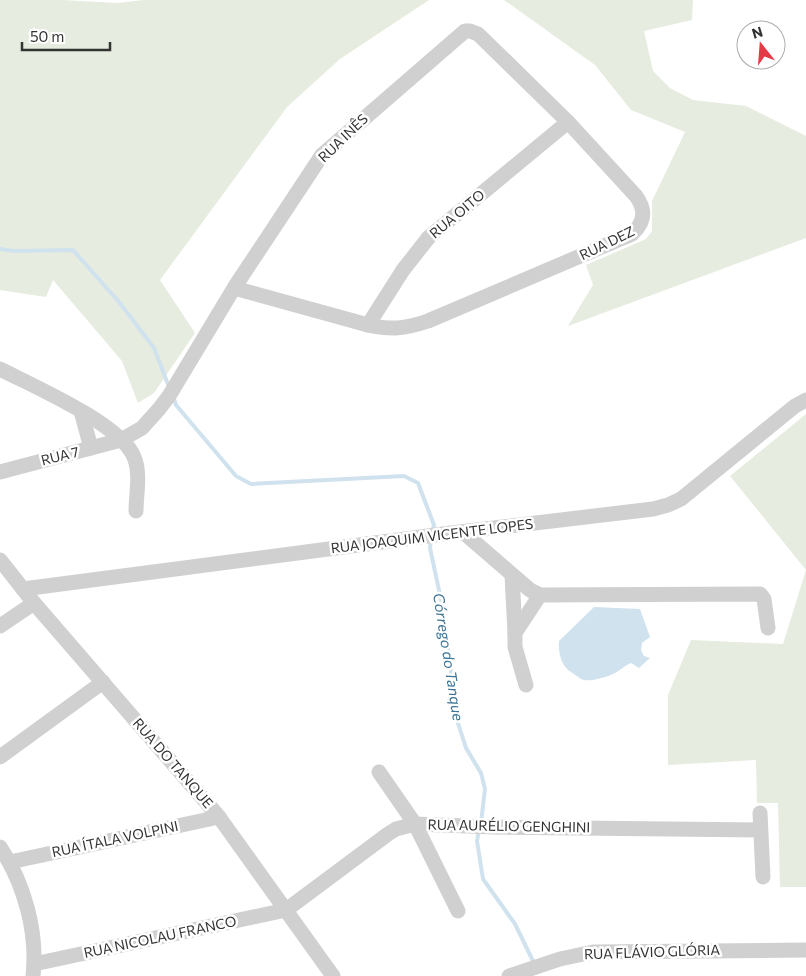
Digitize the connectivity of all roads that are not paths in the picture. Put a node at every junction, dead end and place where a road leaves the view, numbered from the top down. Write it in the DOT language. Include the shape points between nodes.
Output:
graph roads {
  1 [pos="460,33"];
  2 [pos="568,122"];
  3 [pos="234,288"];
  4 [pos="368,325"];
  5 [pos="0,370"];
  6 [pos="806,400"];
  7 [pos="81,411"];
  8 [pos="121,440"];
  9 [pos="91,448"];
  10 [pos="0,472"];
  11 [pos="136,512"];
  12 [pos="463,532"];
  13 [pos="0,560"];
  14 [pos="512,574"];
  15 [pos="23,589"];
  16 [pos="540,595"];
  17 [pos="34,603"];
  18 [pos="0,626"];
  19 [pos="768,628"];
  20 [pos="515,633"];
  21 [pos="103,682"];
  22 [pos="526,685"];
  23 [pos="0,757"];
  24 [pos="379,772"];
  25 [pos="760,813"];
  26 [pos="219,817"];
  27 [pos="415,824"];
  28 [pos="760,830"];
  29 [pos="0,847"];
  30 [pos="10,862"];
  31 [pos="763,877"];
  32 [pos="286,910"];
  33 [pos="458,910"];
  34 [pos="802,950"];
  35 [pos="33,970"];
  36 [pos="517,974"];
  37 [pos="333,976"];
  1 -- 2 [label="street, RUA DEZ" via="470,30 478,34"];
  1 -- 3 [label="street, RUA INÊS" via="322,155"];
  2 -- 4 [label="street, RUA OITO" via="429,237 402,270"];
  2 -- 4 [label="street, RUA DEZ" via="641,203 643,219 639,228 632,234 413,326 390,329"];
  3 -- 4 [label="street"];
  3 -- 8 [label="street, RUA INÊS" via="159,409 142,428"];
  5 -- 7 [label="street"];
  6 -- 12 [label="street, RUA JOAQUIM VICENTE LOPES" via="688,494 668,505"];
  7 -- 8 [label="street" via="99,420"];
  7 -- 9 [label="street"];
  8 -- 9 [label="street, RUA 7"];
  8 -- 11 [label="street" via="136,462"];
  9 -- 10 [label="street, RUA 7"];
  12 -- 14 [label="street"];
  12 -- 15 [label="street, RUA JOAQUIM VICENTE LOPES"];
  13 -- 15 [label="street, RUA DO TANQUE"];
  14 -- 16 [label="street"];
  14 -- 20 [label="street"];
  15 -- 17 [label="street, RUA DO TANQUE"];
  16 -- 19 [label="street" via="760,594 764,599"];
  16 -- 20 [label="street"];
  17 -- 18 [label="street"];
  17 -- 21 [label="street, RUA DO TANQUE"];
  20 -- 22 [label="street"];
  21 -- 23 [label="street"];
  21 -- 26 [label="street, RUA DO TANQUE"];
  24 -- 27 [label="street"];
  25 -- 28 [label="street"];
  26 -- 30 [label="street, RUA ÍTALA VOLPINI"];
  26 -- 32 [label="street, RUA DO TANQUE"];
  27 -- 28 [label="street, RUA AURÉLIO GENGHINI"];
  27 -- 32 [label="street, RUA AURÉLIO GENGHINI" via="388,834"];
  27 -- 33 [label="street"];
  28 -- 31 [label="street"];
  29 -- 30 [label="street"];
  30 -- 35 [label="street" via="30,919"];
  32 -- 35 [label="street, RUA NICOLAU FRANCO"];
  32 -- 37 [label="street, RUA DO TANQUE"];
  34 -- 36 [label="street, RUA FLÁVIO GLÓRIA" via="593,952"];
}
